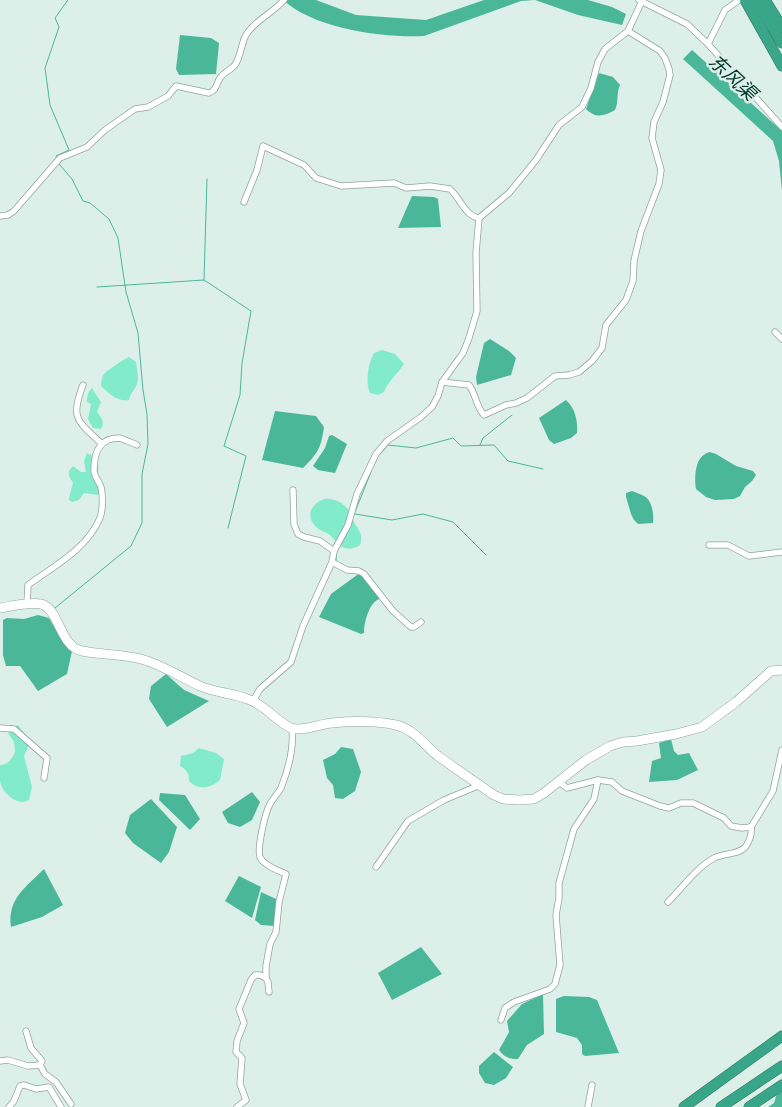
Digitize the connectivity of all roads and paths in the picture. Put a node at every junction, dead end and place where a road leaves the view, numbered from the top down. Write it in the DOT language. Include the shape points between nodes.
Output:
graph roads {
  1 [pos="641,0"];
  2 [pos="739,0"];
  3 [pos="746,0"];
  4 [pos="755,0"];
  5 [pos="765,0"];
  6 [pos="772,0"];
  7 [pos="282,3"];
  8 [pos="782,16"];
  9 [pos="782,27"];
  10 [pos="628,31"];
  11 [pos="782,43"];
  12 [pos="708,44"];
  13 [pos="782,55"];
  14 [pos="782,66"];
  15 [pos="782,127"];
  16 [pos="244,202"];
  17 [pos="0,216"];
  18 [pos="479,218"];
  19 [pos="775,332"];
  20 [pos="782,339"];
  21 [pos="442,382"];
  22 [pos="83,385"];
  23 [pos="101,443"];
  24 [pos="137,445"];
  25 [pos="293,490"];
  26 [pos="709,545"];
  27 [pos="334,551"];
  28 [pos="782,552"];
  29 [pos="332,562"];
  30 [pos="27,605"];
  31 [pos="0,608"];
  32 [pos="421,622"];
  33 [pos="782,669"];
  34 [pos="253,701"];
  35 [pos="0,728"];
  36 [pos="292,728"];
  37 [pos="782,750"];
  38 [pos="44,778"];
  39 [pos="598,780"];
  40 [pos="558,781"];
  41 [pos="480,785"];
  42 [pos="751,827"];
  43 [pos="376,866"];
  44 [pos="668,902"];
  45 [pos="266,978"];
  46 [pos="269,992"];
  47 [pos="501,1020"];
  48 [pos="26,1031"];
  49 [pos="782,1036"];
  50 [pos="0,1061"];
  51 [pos="40,1065"];
  52 [pos="782,1066"];
  53 [pos="782,1084"];
  54 [pos="592,1085"];
  55 [pos="71,1104"];
  56 [pos="9,1107"];
  57 [pos="61,1107"];
  58 [pos="237,1107"];
  59 [pos="588,1107"];
  60 [pos="684,1107"];
  61 [pos="721,1107"];
  62 [pos="749,1107"];
  1 -- 10 [label="street"];
  1 -- 12 [label="street" via="687,24"];
  2 -- 12 [label="street" via="725,10"];
  3 -- 13 [label="highway"];
  3 -- 14 [label="highway"];
  4 -- 11 [label="highway"];
  5 -- 9 [label="highway"];
  6 -- 8 [label="highway"];
  7 -- 17 [label="street" via="252,27 233,67 219,78 212,92 176,86 168,96 148,108 135,109 87,147 58,161 14,211 8,216"];
  10 -- 18 [label="street" via="604,49 592,88 582,107 559,125 509,193"];
  10 -- 21 [label="street" via="660,51 666,58 670,75 652,138 661,170 659,184 641,231 633,281 626,300 606,325 602,348 579,372 555,376 527,398 484,414 469,385"];
  12 -- 15 [label="street"];
  16 -- 18 [label="street" via="263,146 304,165 316,178 341,186 394,183 406,188 430,186 450,189 474,218"];
  18 -- 21 [label="street" via="477,311 463,352"];
  19 -- 20 [label="street"];
  21 -- 27 [label="street" via="432,407 387,441 376,454 357,494 348,525"];
  22 -- 23 [label="street" via="76,404 79,423"];
  23 -- 24 [label="street" via="119,438"];
  23 -- 30 [label="street" via="94,469 101,487 101,516 81,545 28,585"];
  25 -- 27 [label="street" via="294,524 298,534 320,541"];
  26 -- 28 [label="street" via="728,545 749,556"];
  27 -- 29 [label="street"];
  29 -- 32 [label="street" via="364,574 393,612 411,627"];
  29 -- 34 [label="street" via="302,626 290,662 260,689"];
  30 -- 31 [label="street"];
  30 -- 34 [label="street" via="46,606 71,645 79,651 142,659 200,686"];
  33 -- 40 [label="street" via="771,671 702,727 610,746"];
  34 -- 36 [label="street"];
  35 -- 38 [label="street" via="14,730 47,758"];
  36 -- 41 [label="street" via="348,722 401,726"];
  36 -- 45 [label="street" via="292,751 280,790 269,805 260,850 260,858 286,874"];
  37 -- 42 [label="street" via="773,791"];
  39 -- 40 [label="street" via="566,788"];
  39 -- 42 [label="street" via="612,782 622,791 660,806 669,808 693,803 724,818 732,826"];
  39 -- 47 [label="street" via="594,798 574,829 559,883 556,915 560,965 555,984 550,989 514,1002 505,1008"];
  40 -- 41 [label="street" via="534,799 519,800 494,795"];
  41 -- 43 [label="street" via="444,800 408,821"];
  42 -- 44 [label="street" via="746,846 715,857"];
  45 -- 46 [label="street"];
  45 -- 58 [label="street" via="260,975 251,980 239,1009 244,1023 236,1052 242,1061 240,1084 246,1100"];
  48 -- 51 [label="street" via="31,1048 42,1061"];
  49 -- 60 [label="highway"];
  50 -- 51 [label="street"];
  51 -- 55 [label="street"];
  52 -- 61 [label="highway"];
  53 -- 62 [label="highway"];
  54 -- 59 [label="street"];
  56 -- 57 [label="street" via="20,1086 24,1085 36,1089 48,1087"];
}
